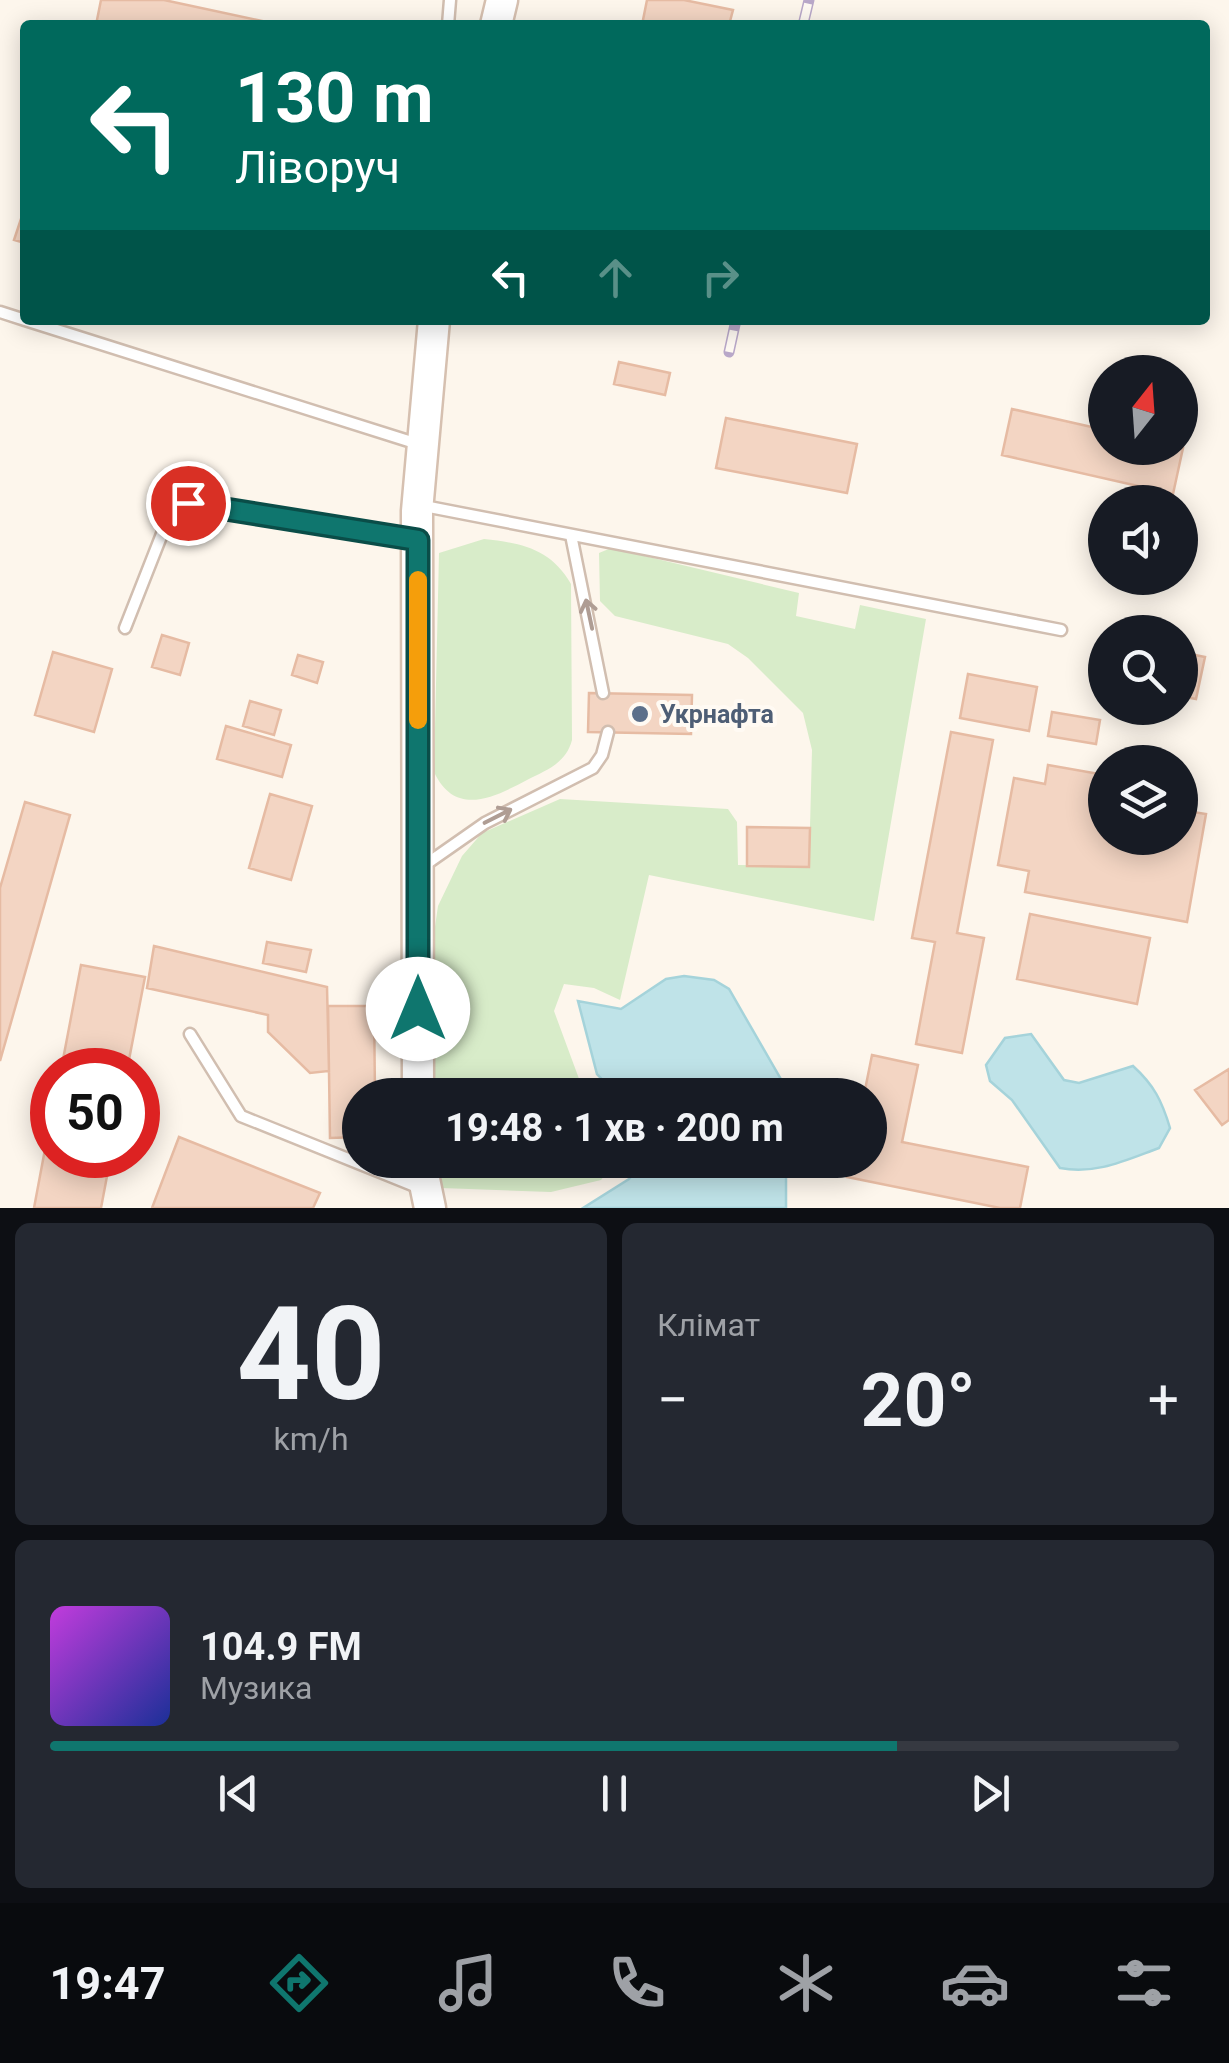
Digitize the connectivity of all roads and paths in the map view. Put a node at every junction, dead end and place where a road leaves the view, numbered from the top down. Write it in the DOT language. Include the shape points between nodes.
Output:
graph roads {
  1 [pos="41,325"];
  2 [pos="434,325"];
  3 [pos="424,446"];
  4 [pos="418,505"];
  5 [pos="571,535"];
  6 [pos="418,540"];
  7 [pos="126,628"];
  8 [pos="1062,630"];
  9 [pos="604,693"];
  10 [pos="608,732"];
  11 [pos="418,870"];
  12 [pos="190,1034"];
  13 [pos="418,1078"];
  14 [pos="425,1186"];
  1 -- 3 [label="lane"];
  2 -- 3 [label="main road"];
  3 -- 4 [label="main road"];
  4 -- 5 [label="lane"];
  4 -- 6 [label="main road"];
  5 -- 8 [label="lane"];
  9 -- 5 [label="lane, one-way"];
  6 -- 7 [label="lane" via="198,504 172,506"];
  6 -- 11 [label="main road"];
  11 -- 10 [label="lane, one-way" via="485,823 593,768"];
  11 -- 13 [label="main road"];
  12 -- 14 [label="lane" via="241,1116"];
}
